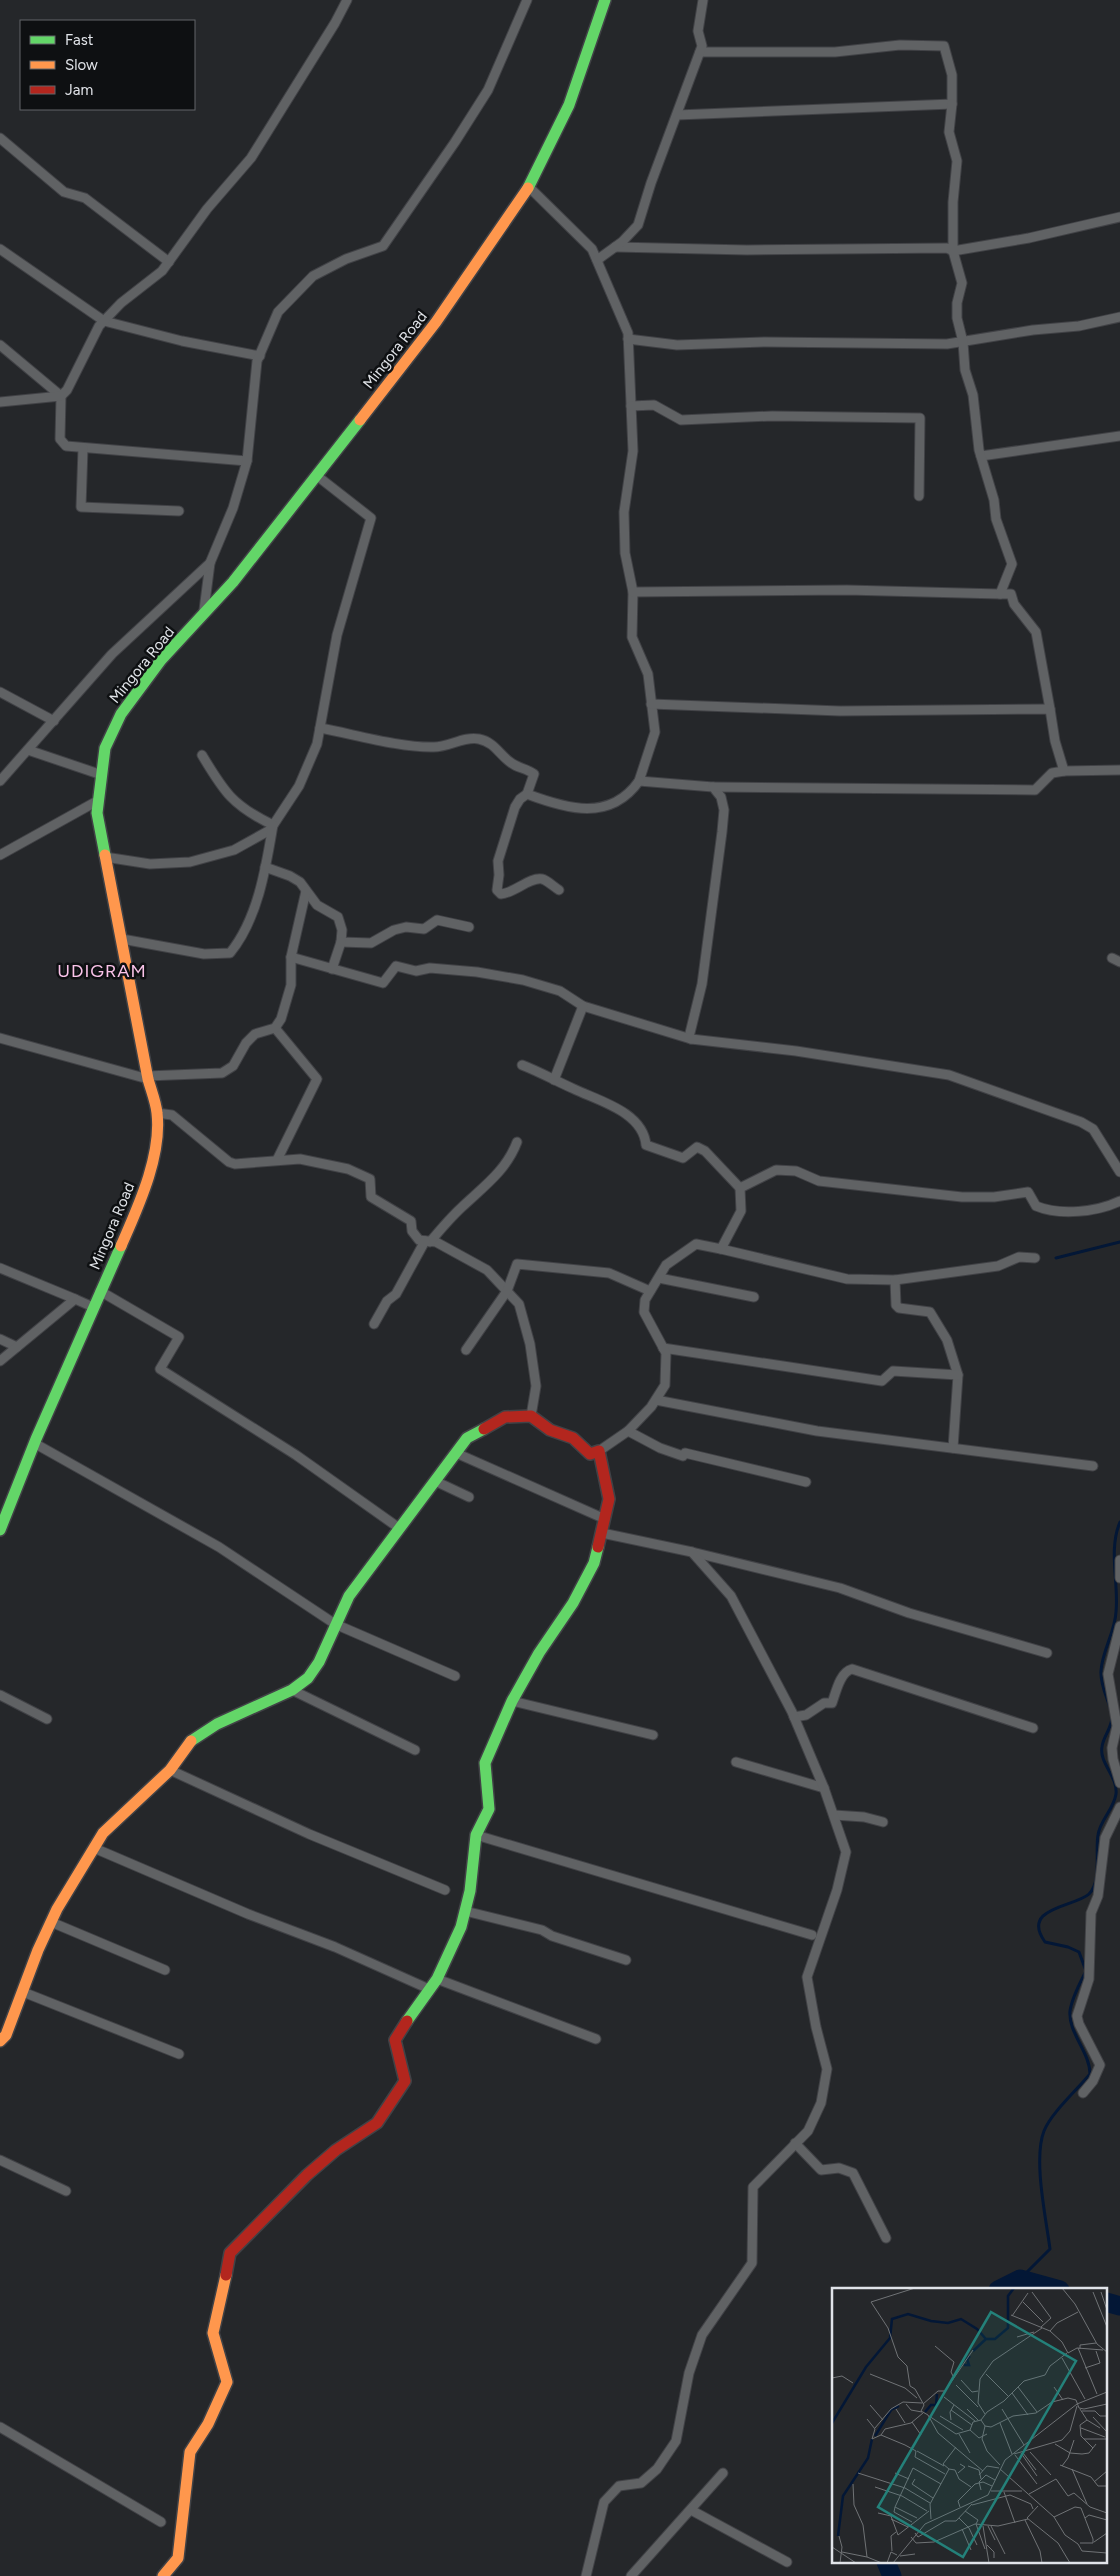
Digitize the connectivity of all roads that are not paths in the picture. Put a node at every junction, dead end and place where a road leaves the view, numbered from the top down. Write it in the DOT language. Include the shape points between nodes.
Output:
graph roads {
  1 [pos="347,0"];
  2 [pos="527,0"];
  3 [pos="605,0"];
  4 [pos="703,0"];
  5 [pos="700,52"];
  6 [pos="952,104"];
  7 [pos="677,114"];
  8 [pos="0,138"];
  9 [pos="529,187"];
  10 [pos="1120,217"];
  11 [pos="615,247"];
  12 [pos="0,250"];
  13 [pos="953,250"];
  14 [pos="597,260"];
  15 [pos="169,262"];
  16 [pos="1120,317"];
  17 [pos="104,322"];
  18 [pos="628,339"];
  19 [pos="963,342"];
  20 [pos="0,345"];
  21 [pos="260,356"];
  22 [pos="60,396"];
  23 [pos="0,402"];
  24 [pos="631,406"];
  25 [pos="1120,436"];
  26 [pos="83,448"];
  27 [pos="981,456"];
  28 [pos="248,461"];
  29 [pos="316,475"];
  30 [pos="919,496"];
  31 [pos="179,511"];
  32 [pos="210,563"];
  33 [pos="634,592"];
  34 [pos="1000,594"];
  35 [pos="203,615"];
  36 [pos="0,692"];
  37 [pos="651,704"];
  38 [pos="1050,709"];
  39 [pos="54,720"];
  40 [pos="320,728"];
  41 [pos="28,750"];
  42 [pos="202,754"];
  43 [pos="1120,770"];
  44 [pos="1064,771"];
  45 [pos="102,776"];
  46 [pos="0,781"];
  47 [pos="639,781"];
  48 [pos="713,787"];
  49 [pos="527,794"];
  50 [pos="99,800"];
  51 [pos="273,825"];
  52 [pos="0,855"];
  53 [pos="105,857"];
  54 [pos="265,867"];
  55 [pos="559,890"];
  56 [pos="306,891"];
  57 [pos="469,927"];
  58 [pos="122,939"];
  59 [pos="341,942"];
  60 [pos="291,957"];
  61 [pos="332,969"];
  62 [pos="583,1006"];
  63 [pos="275,1028"];
  64 [pos="0,1038"];
  65 [pos="691,1040"];
  66 [pos="522,1065"];
  67 [pos="148,1078"];
  68 [pos="554,1080"];
  69 [pos="157,1112"];
  70 [pos="517,1142"];
  71 [pos="277,1160"];
  72 [pos="1120,1172"];
  73 [pos="740,1188"];
  74 [pos="1120,1201"];
  75 [pos="428,1242"];
  76 [pos="720,1249"];
  77 [pos="1035,1258"];
  78 [pos="0,1268"];
  79 [pos="659,1278"];
  80 [pos="894,1280"];
  81 [pos="100,1291"];
  82 [pos="507,1291"];
  83 [pos="650,1291"];
  84 [pos="754,1297"];
  85 [pos="74,1299"];
  86 [pos="93,1307"];
  87 [pos="374,1324"];
  88 [pos="0,1340"];
  89 [pos="17,1347"];
  90 [pos="664,1348"];
  91 [pos="466,1350"];
  92 [pos="0,1361"];
  93 [pos="958,1375"];
  94 [pos="656,1400"];
  95 [pos="531,1416"];
  96 [pos="628,1431"];
  97 [pos="34,1443"];
  98 [pos="953,1448"];
  99 [pos="599,1451"];
  100 [pos="456,1453"];
  101 [pos="1093,1466"];
  102 [pos="435,1481"];
  103 [pos="806,1482"];
  104 [pos="469,1497"];
  105 [pos="605,1519"];
  106 [pos="400,1528"];
  107 [pos="0,1530"];
  108 [pos="602,1533"];
  109 [pos="692,1552"];
  110 [pos="1120,1560"];
  111 [pos="1120,1578"];
  112 [pos="335,1624"];
  113 [pos="1120,1626"];
  114 [pos="1047,1654"];
  115 [pos="455,1676"];
  116 [pos="292,1690"];
  117 [pos="0,1695"];
  118 [pos="512,1701"];
  119 [pos="794,1717"];
  120 [pos="47,1719"];
  121 [pos="1118,1719"];
  122 [pos="1033,1728"];
  123 [pos="653,1735"];
  124 [pos="415,1750"];
  125 [pos="736,1762"];
  126 [pos="170,1770"];
  127 [pos="1120,1783"];
  128 [pos="824,1788"];
  129 [pos="1120,1807"];
  130 [pos="834,1815"];
  131 [pos="883,1822"];
  132 [pos="476,1835"];
  133 [pos="94,1848"];
  134 [pos="444,1890"];
  135 [pos="465,1911"];
  136 [pos="51,1922"];
  137 [pos="812,1935"];
  138 [pos="626,1960"];
  139 [pos="165,1970"];
  140 [pos="438,1978"];
  141 [pos="429,1989"];
  142 [pos="23,1992"];
  143 [pos="596,2039"];
  144 [pos="0,2042"];
  145 [pos="179,2054"];
  146 [pos="1083,2093"];
  147 [pos="795,2144"];
  148 [pos="0,2160"];
  149 [pos="66,2192"];
  150 [pos="886,2238"];
  151 [pos="0,2428"];
  152 [pos="723,2473"];
  153 [pos="691,2510"];
  154 [pos="161,2522"];
  155 [pos="787,2562"];
  156 [pos="163,2576"];
  157 [pos="586,2576"];
  158 [pos="631,2576"];
  1 -- 15 [label="street" via="266,136"];
  2 -- 21 [label="street" via="488,90 383,246 346,259 313,276 278,312"];
  3 -- 9 [label="main road, Mingora Road" via="569,105"];
  4 -- 5 [label="street" via="698,31 702,46"];
  5 -- 6 [label="street" via="835,52 900,45 944,46 952,75"];
  5 -- 7 [label="street"];
  6 -- 7 [label="street"];
  6 -- 13 [label="street" via="949,132 957,161"];
  7 -- 11 [label="street" via="638,225"];
  8 -- 15 [label="street" via="64,192 85,198"];
  9 -- 14 [label="street" via="592,248"];
  9 -- 29 [label="main road, Mingora Road" via="445,310"];
  10 -- 13 [label="street" via="1029,238"];
  11 -- 13 [label="street"];
  11 -- 14 [label="street"];
  12 -- 17 [label="street"];
  13 -- 19 [label="street" via="962,282 956,318"];
  14 -- 18 [label="street"];
  15 -- 17 [label="street"];
  16 -- 19 [label="street"];
  17 -- 21 [label="street"];
  17 -- 22 [label="street" via="67,390"];
  18 -- 19 [label="street" via="676,344"];
  18 -- 24 [label="street"];
  19 -- 27 [label="street"];
  20 -- 22 [label="street"];
  21 -- 28 [label="street"];
  22 -- 23 [label="street"];
  22 -- 26 [label="street" via="60,439 66,446"];
  24 -- 30 [label="street" via="654,405 681,420 772,416 920,418"];
  24 -- 33 [label="street" via="633,451 624,512 625,553"];
  25 -- 27 [label="street"];
  26 -- 28 [label="street"];
  26 -- 31 [label="street" via="81,507"];
  27 -- 34 [label="street" via="996,519 1012,564"];
  28 -- 32 [label="street"];
  29 -- 35 [label="main road, Mingora Road" via="233,582"];
  29 -- 40 [label="street" via="371,518 338,636"];
  32 -- 35 [label="street"];
  32 -- 39 [label="street" via="112,654"];
  33 -- 34 [label="street" via="847,590"];
  33 -- 37 [label="street" via="632,637 648,674"];
  34 -- 38 [label="street" via="1011,594 1014,604 1036,632"];
  35 -- 45 [label="main road, Mingora Road" via="161,660 121,714 105,748"];
  36 -- 39 [label="street"];
  37 -- 38 [label="street" via="850,711"];
  37 -- 47 [label="street" via="655,732"];
  38 -- 44 [label="street" via="1054,741"];
  39 -- 41 [label="street"];
  40 -- 49 [label="street" via="416,746 435,747 479,739 500,750 512,764 534,774"];
  40 -- 51 [label="street" via="299,786"];
  41 -- 45 [label="street"];
  41 -- 46 [label="street"];
  42 -- 51 [label="street" via="223,791 248,813"];
  43 -- 44 [label="street"];
  44 -- 48 [label="street" via="1052,773 1035,790"];
  45 -- 50 [label="main road, Mingora Road"];
  47 -- 48 [label="street"];
  47 -- 49 [label="street" via="629,795 590,809 558,806"];
  48 -- 65 [label="street" via="722,797 724,810 702,984 689,1037"];
  49 -- 55 [label="street" via="516,807 498,861 497,890 501,894 510,892 543,879"];
  50 -- 52 [label="street"];
  50 -- 53 [label="main road, Mingora Road" via="97,813"];
  51 -- 53 [label="street" via="270,830 234,850 190,862 150,864"];
  51 -- 54 [label="street"];
  53 -- 58 [label="main road, Mingora Road"];
  54 -- 56 [label="street" via="290,876"];
  54 -- 58 [label="street" via="242,938 230,953 204,954"];
  56 -- 59 [label="street" via="316,905 338,917"];
  56 -- 60 [label="street"];
  57 -- 59 [label="street" via="437,920 424,930 406,927 371,943"];
  58 -- 67 [label="main road, Mingora Road"];
  59 -- 61 [label="street"];
  60 -- 61 [label="street"];
  60 -- 63 [label="street" via="292,985"];
  61 -- 62 [label="street" via="383,983 396,966 416,971 430,968 478,972 560,991"];
  62 -- 65 [label="street"];
  62 -- 68 [label="street"];
  63 -- 67 [label="street" via="255,1034 246,1042 233,1066 222,1073"];
  63 -- 71 [label="street" via="317,1079"];
  64 -- 67 [label="street"];
  65 -- 72 [label="street" via="805,1052 949,1075 1081,1122 1093,1129"];
  66 -- 68 [label="street"];
  67 -- 69 [label="main road, Mingora Road"];
  68 -- 73 [label="street" via="625,1113 645,1138 646,1145 683,1158 697,1148 705,1151"];
  69 -- 71 [label="street" via="172,1115 229,1162 260,1164"];
  69 -- 81 [label="main road, Mingora Road" via="154,1152 144,1194"];
  70 -- 75 [label="street" via="511,1158 498,1174"];
  71 -- 75 [label="street" via="300,1159 348,1169 370,1179 371,1197 411,1221 416,1237"];
  73 -- 74 [label="street" via="770,1172 796,1171 819,1182 962,1196 994,1197 1028,1192 1036,1206 1050,1210 1096,1209"];
  73 -- 76 [label="street" via="741,1212"];
  75 -- 82 [label="street" via="442,1245 487,1270"];
  75 -- 87 [label="street" via="396,1294 386,1301"];
  76 -- 79 [label="street" via="696,1244 666,1265"];
  76 -- 80 [label="street" via="847,1279"];
  77 -- 80 [label="street" via="1019,1257 998,1266"];
  78 -- 85 [label="street"];
  79 -- 83 [label="street"];
  79 -- 84 [label="street"];
  80 -- 93 [label="street" via="894,1299 899,1308 930,1312 947,1340"];
  81 -- 86 [label="main road, Mingora Road"];
  81 -- 106 [label="street" via="179,1337 160,1369 296,1455"];
  82 -- 83 [label="street" via="517,1264 609,1273"];
  82 -- 91 [label="street"];
  82 -- 95 [label="street" via="519,1304 530,1344 536,1386"];
  83 -- 90 [label="street" via="644,1312"];
  85 -- 86 [label="street"];
  85 -- 89 [label="street"];
  86 -- 97 [label="main road, Mingora Road"];
  88 -- 89 [label="street"];
  89 -- 92 [label="street"];
  90 -- 93 [label="street" via="882,1380 893,1371"];
  90 -- 94 [label="street" via="665,1385"];
  93 -- 98 [label="street"];
  94 -- 96 [label="street"];
  94 -- 98 [label="street" via="817,1431"];
  95 -- 99 [label="main road" via="550,1430 573,1438 590,1454"];
  95 -- 100 [label="main road" via="505,1417 467,1438"];
  96 -- 99 [label="street"];
  96 -- 103 [label="street" via="683,1456 685,1453"];
  97 -- 107 [label="main road, Mingora Road"];
  97 -- 112 [label="street" via="219,1547"];
  98 -- 101 [label="street"];
  99 -- 105 [label="main road" via="609,1500"];
  100 -- 102 [label="main road"];
  100 -- 105 [label="street"];
  102 -- 104 [label="street"];
  102 -- 106 [label="main road"];
  105 -- 108 [label="main road"];
  106 -- 112 [label="main road" via="349,1596"];
  108 -- 109 [label="street"];
  108 -- 118 [label="main road" via="594,1563 574,1603 539,1653"];
  109 -- 114 [label="street" via="840,1588 909,1613"];
  109 -- 119 [label="street" via="731,1596"];
  110 -- 111 [label="street"];
  112 -- 115 [label="street"];
  112 -- 116 [label="main road" via="320,1662 308,1678"];
  113 -- 121 [label="street" via="1108,1674"];
  116 -- 124 [label="street"];
  116 -- 126 [label="main road" via="217,1724 188,1743"];
  117 -- 120 [label="street"];
  118 -- 123 [label="street"];
  118 -- 132 [label="main road" via="485,1763 489,1809"];
  119 -- 122 [label="street" via="806,1715 824,1703 832,1702 842,1677 852,1669"];
  119 -- 128 [label="street"];
  121 -- 127 [label="street" via="1112,1748"];
  125 -- 128 [label="street"];
  126 -- 133 [label="main road" via="103,1833"];
  126 -- 134 [label="street" via="309,1834"];
  128 -- 130 [label="street"];
  129 -- 146 [label="street" via="1105,1838 1098,1896 1092,1913 1089,1979 1077,2016 1100,2065"];
  130 -- 131 [label="street"];
  130 -- 147 [label="street" via="846,1852 837,1890 806,1977 827,2069 821,2103 808,2131"];
  132 -- 135 [label="main road"];
  132 -- 137 [label="street"];
  133 -- 136 [label="main road"];
  133 -- 141 [label="street" via="248,1914 335,1946"];
  135 -- 138 [label="street" via="542,1930"];
  135 -- 140 [label="main road"];
  136 -- 139 [label="street"];
  136 -- 142 [label="main road"];
  140 -- 141 [label="main road"];
  140 -- 143 [label="street"];
  141 -- 156 [label="main road" via="395,2040 405,2081 377,2123 336,2150 307,2175 230,2253 213,2333 227,2382 208,2424 190,2452 178,2558"];
  142 -- 144 [label="main road" via="6,2035"];
  142 -- 145 [label="street"];
  147 -- 150 [label="street" via="821,2170 839,2168 852,2173"];
  147 -- 157 [label="street" via="753,2187 752,2263 702,2335 689,2373 676,2441 657,2469 641,2483 619,2486 604,2502"];
  148 -- 149 [label="street"];
  151 -- 154 [label="street"];
  152 -- 153 [label="street"];
  153 -- 155 [label="street"];
  153 -- 158 [label="street"];
}
